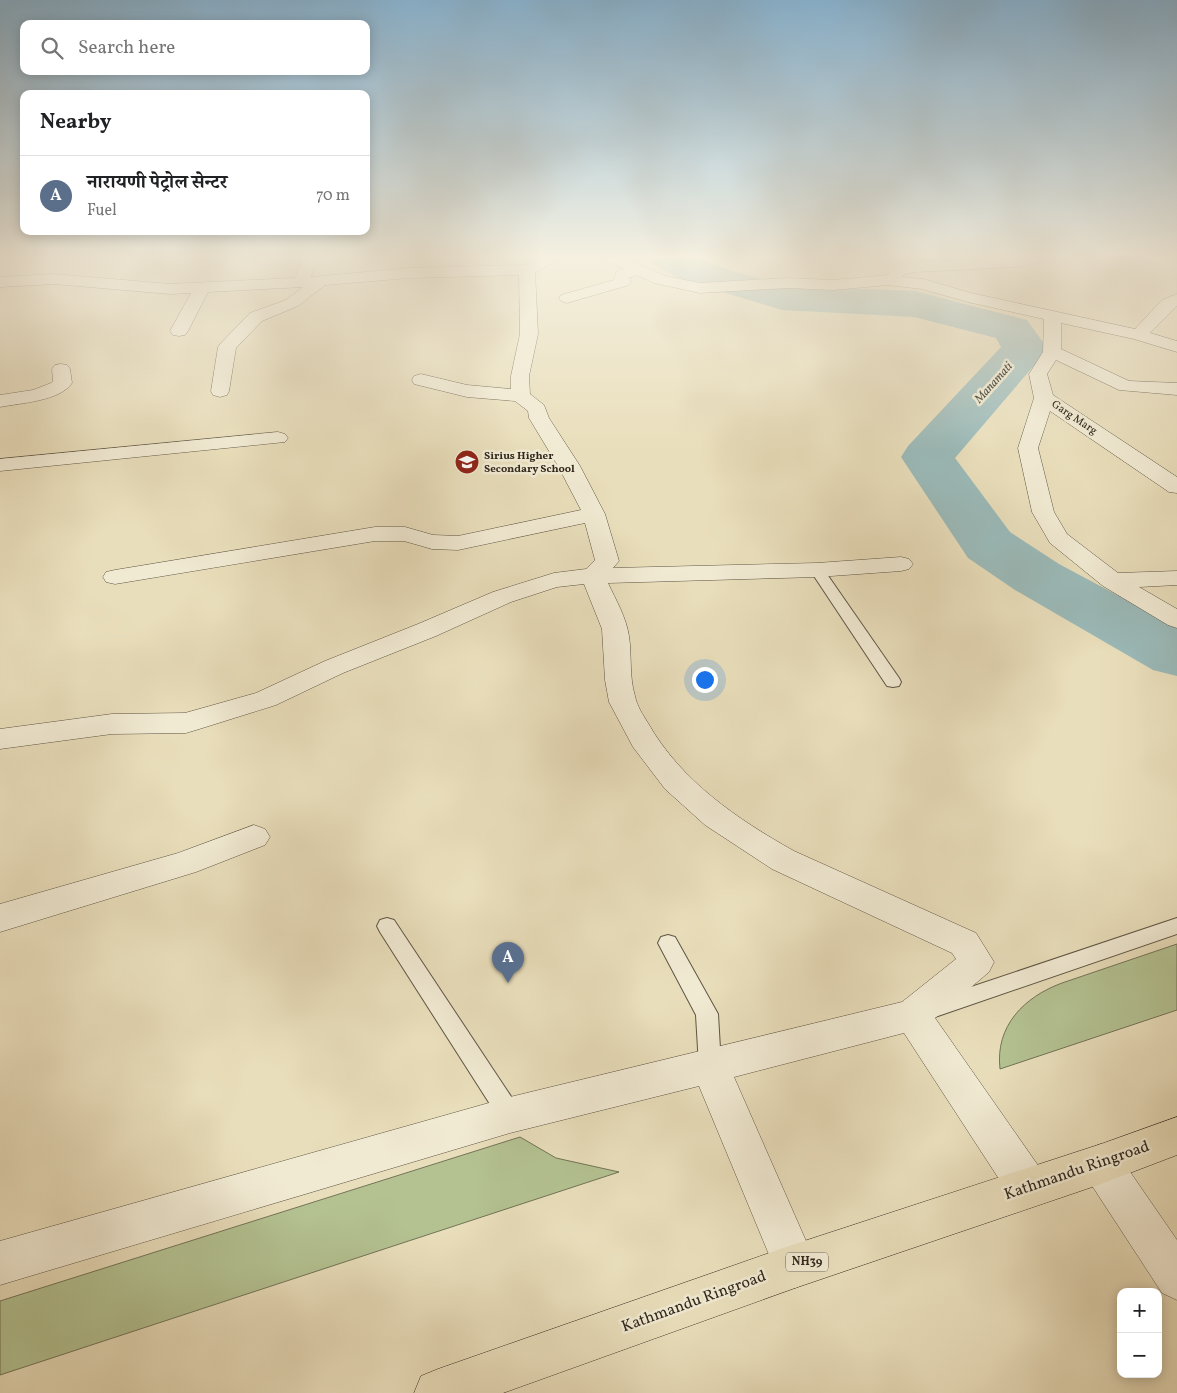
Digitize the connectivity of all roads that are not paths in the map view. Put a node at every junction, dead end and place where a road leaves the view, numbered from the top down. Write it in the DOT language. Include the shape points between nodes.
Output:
graph roads {
  1 [pos="184,321"];
  2 [pos="252,321"];
  3 [pos="529,321"];
  4 [pos="1053,321"];
  5 [pos="1079,321"];
  6 [pos="1152,321"];
  7 [pos="179,331"];
  8 [pos="1139,335"];
  9 [pos="1177,347"];
  10 [pos="1052,352"];
  11 [pos="61,369"];
  12 [pos="421,380"];
  13 [pos="1177,389"];
  14 [pos="220,391"];
  15 [pos="520,396"];
  16 [pos="1044,398"];
  17 [pos="0,401"];
  18 [pos="278,438"];
  19 [pos="0,465"];
  20 [pos="1177,487"];
  21 [pos="594,514"];
  22 [pos="901,564"];
  23 [pos="817,570"];
  24 [pos="593,576"];
  25 [pos="114,577"];
  26 [pos="1177,578"];
  27 [pos="1112,581"];
  28 [pos="1177,620"];
  29 [pos="893,682"];
  30 [pos="0,739"];
  31 [pos="254,837"];
  32 [pos="0,918"];
  33 [pos="387,926"];
  34 [pos="1177,926"];
  35 [pos="668,943"];
  36 [pos="912,1015"];
  37 [pos="710,1066"];
  38 [pos="510,1115"];
  39 [pos="1177,1136"];
  40 [pos="1101,1164"];
  41 [pos="1028,1188"];
  42 [pos="0,1263"];
  43 [pos="796,1266"];
  44 [pos="1177,1278"];
  45 [pos="438,1393"];
  1 -- 7 [label="street"];
  2 -- 14 [label="street" via="227,347"];
  3 -- 15 [label="street"];
  4 -- 10 [label="street"];
  5 -- 8 [label="street"];
  6 -- 8 [label="street"];
  8 -- 9 [label="street"];
  10 -- 13 [label="street" via="1126,386"];
  10 -- 16 [label="street, Garg Marg" via="1038,374"];
  11 -- 17 [label="street" via="63,383 60,387"];
  12 -- 15 [label="street" via="467,391"];
  15 -- 21 [label="street" via="537,409 539,418"];
  16 -- 20 [label="street, Garg Marg"];
  16 -- 27 [label="street" via="1028,448 1043,512 1058,538"];
  18 -- 19 [label="street"];
  21 -- 24 [label="street" via="607,561"];
  21 -- 25 [label="street" via="458,543 432,542 406,534 375,534"];
  22 -- 23 [label="street"];
  23 -- 24 [label="street"];
  23 -- 29 [label="lane"];
  24 -- 30 [label="street" via="554,580 502,597 266,699 186,723 112,724"];
  24 -- 36 [label="street" via="615,629 620,697 639,736 656,761 682,788 728,826 783,860 964,943 977,962"];
  26 -- 27 [label="street"];
  27 -- 28 [label="street"];
  31 -- 32 [label="street" via="185,863"];
  33 -- 38 [label="lane"];
  34 -- 36 [label="lane"];
  35 -- 37 [label="lane" via="707,1014"];
  36 -- 37 [label="street"];
  36 -- 41 [label="street"];
  37 -- 38 [label="street"];
  37 -- 43 [label="street"];
  38 -- 42 [label="street"];
  39 -- 40 [label="highway, Kathmandu Ringroad / NH39"];
  40 -- 41 [label="highway, Kathmandu Ringroad / NH39"];
  40 -- 44 [label="street"];
  41 -- 43 [label="highway, Kathmandu Ringroad / NH39"];
  43 -- 45 [label="highway, Kathmandu Ringroad / NH39"];
}
